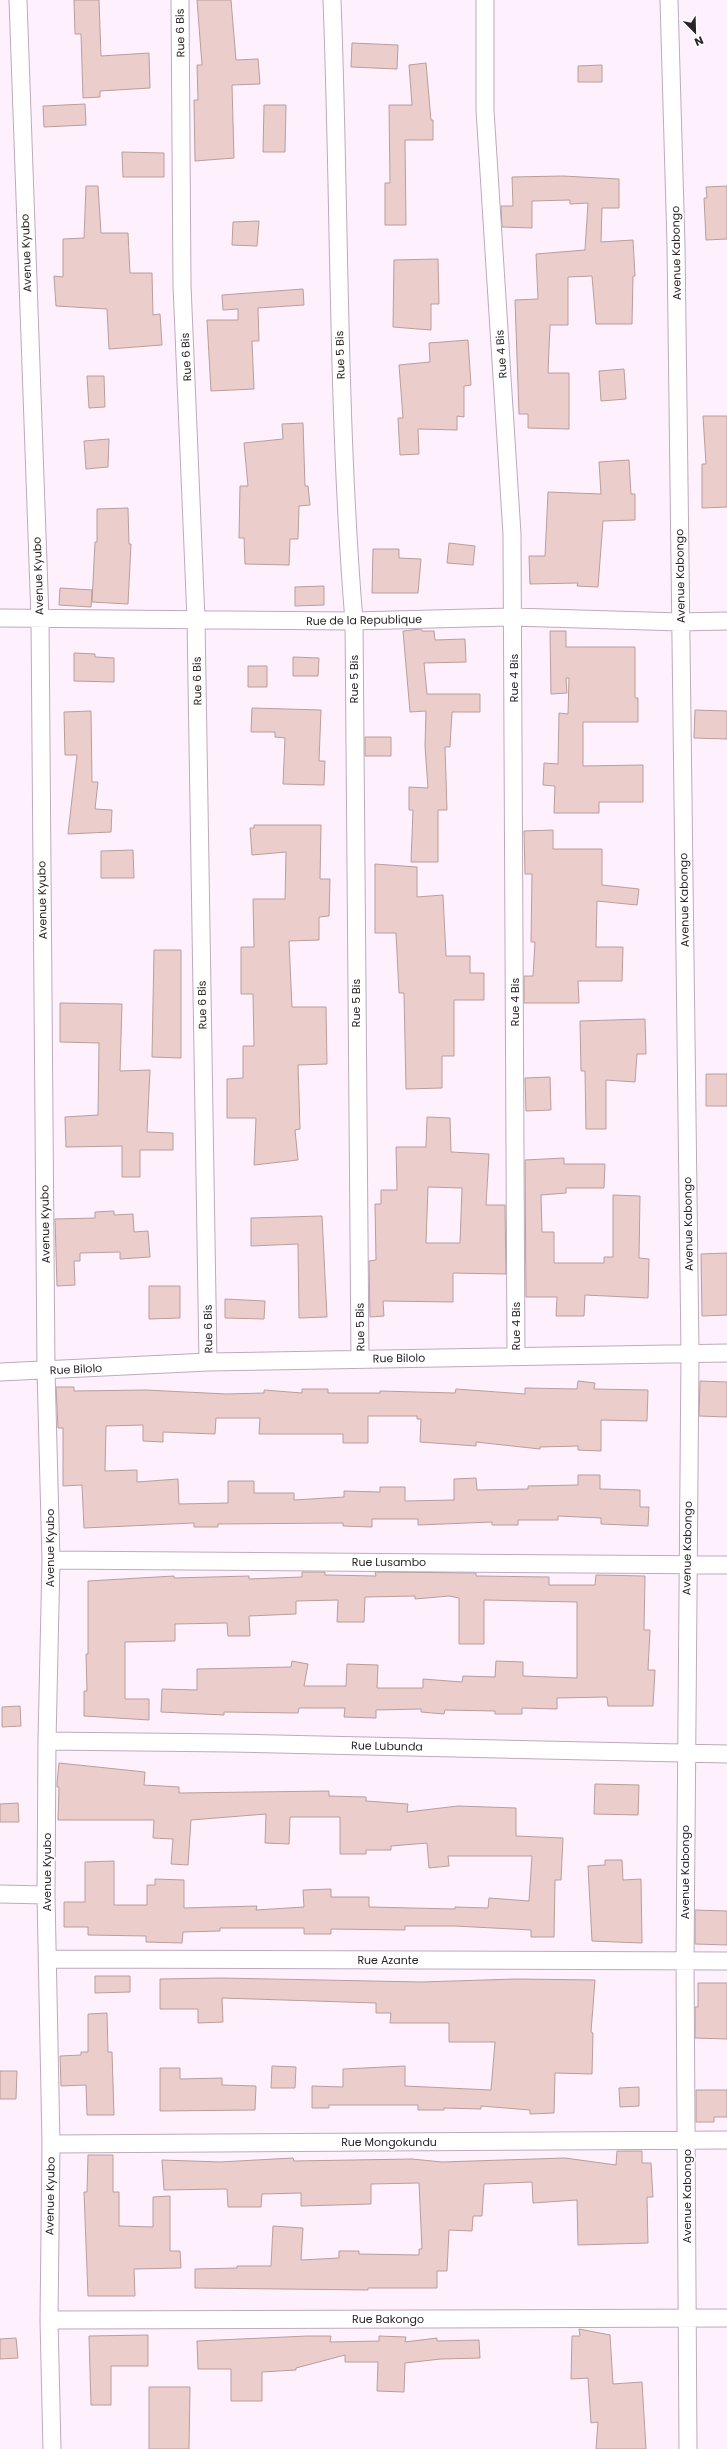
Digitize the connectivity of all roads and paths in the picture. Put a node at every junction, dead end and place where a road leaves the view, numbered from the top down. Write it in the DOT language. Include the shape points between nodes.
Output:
graph roads {
  1 [pos="18,0"];
  2 [pos="180,0"];
  3 [pos="332,0"];
  4 [pos="485,0"];
  5 [pos="669,0"];
  6 [pos="513,617"];
  7 [pos="0,618"];
  8 [pos="40,619"];
  9 [pos="196,619"];
  10 [pos="354,621"];
  11 [pos="727,621"];
  12 [pos="680,622"];
  13 [pos="690,1353"];
  14 [pos="727,1353"];
  15 [pos="516,1356"];
  16 [pos="360,1358"];
  17 [pos="208,1362"];
  18 [pos="46,1370"];
  19 [pos="0,1372"];
  20 [pos="51,1560"];
  21 [pos="687,1565"];
  22 [pos="727,1565"];
  23 [pos="47,1741"];
  24 [pos="686,1753"];
  25 [pos="727,1754"];
  26 [pos="0,1894"];
  27 [pos="46,1895"];
  28 [pos="48,1960"];
  29 [pos="685,1960"];
  30 [pos="727,1960"];
  31 [pos="687,2140"];
  32 [pos="727,2140"];
  33 [pos="51,2144"];
  34 [pos="688,2318"];
  35 [pos="727,2318"];
  36 [pos="49,2320"];
  37 [pos="52,2449"];
  38 [pos="688,2449"];
  1 -- 8 [label="street, Avenue Kyubo"];
  2 -- 9 [label="street, Rue 6 Bis" via="182,285"];
  3 -- 10 [label="street, Rue 5 Bis" via="339,341 346,527"];
  4 -- 6 [label="street, Rue 4 Bis" via="485,110 511,519"];
  5 -- 12 [label="street, Avenue Kabongo" via="676,245"];
  6 -- 10 [label="street, Rue de la Republique"];
  6 -- 12 [label="street, Rue de la Republique"];
  6 -- 15 [label="street, Rue 4 Bis"];
  7 -- 8 [label="street, Rue de la Republique"];
  8 -- 9 [label="street, Rue de la Republique"];
  8 -- 18 [label="street, Avenue Kyubo"];
  9 -- 10 [label="street, Rue de la Republique"];
  9 -- 17 [label="street, Rue 6 Bis"];
  10 -- 16 [label="street, Rue 5 Bis"];
  11 -- 12 [label="street, Rue de la Republique"];
  12 -- 13 [label="street, Avenue Kabongo"];
  13 -- 14 [label="street, Rue Bilolo"];
  13 -- 15 [label="street, Rue Bilolo"];
  13 -- 21 [label="street, Avenue Kabongo"];
  15 -- 16 [label="street, Rue Bilolo"];
  16 -- 17 [label="street, Rue Bilolo"];
  17 -- 18 [label="street, Rue Bilolo"];
  18 -- 19 [label="street, Rue Bilolo"];
  18 -- 20 [label="street, Avenue Kyubo"];
  20 -- 21 [label="street, Rue Lusambo"];
  20 -- 23 [label="street, Avenue Kyubo"];
  21 -- 22 [label="street, Rue Lusambo"];
  21 -- 24 [label="street, Avenue Kabongo"];
  23 -- 24 [label="street, Rue Lubunda"];
  23 -- 27 [label="street, Avenue Kyubo"];
  24 -- 25 [label="street, Rue Lubunda"];
  24 -- 29 [label="street, Avenue Kabongo"];
  26 -- 27 [label="street"];
  27 -- 28 [label="street, Avenue Kyubo"];
  28 -- 29 [label="street, Rue Azante"];
  28 -- 33 [label="street, Avenue Kyubo"];
  29 -- 30 [label="street, Rue Azante"];
  29 -- 31 [label="street, Avenue Kabongo"];
  31 -- 32 [label="street, Rue Mongokundu"];
  31 -- 33 [label="street, Rue Mongokundu"];
  31 -- 34 [label="street, Avenue Kabongo"];
  33 -- 36 [label="street, Avenue Kyubo"];
  34 -- 35 [label="street, Rue Bakongo"];
  34 -- 36 [label="street, Rue Bakongo"];
  34 -- 38 [label="street, Avenue Kabongo"];
  36 -- 37 [label="street, Avenue Kyubo"];
}
